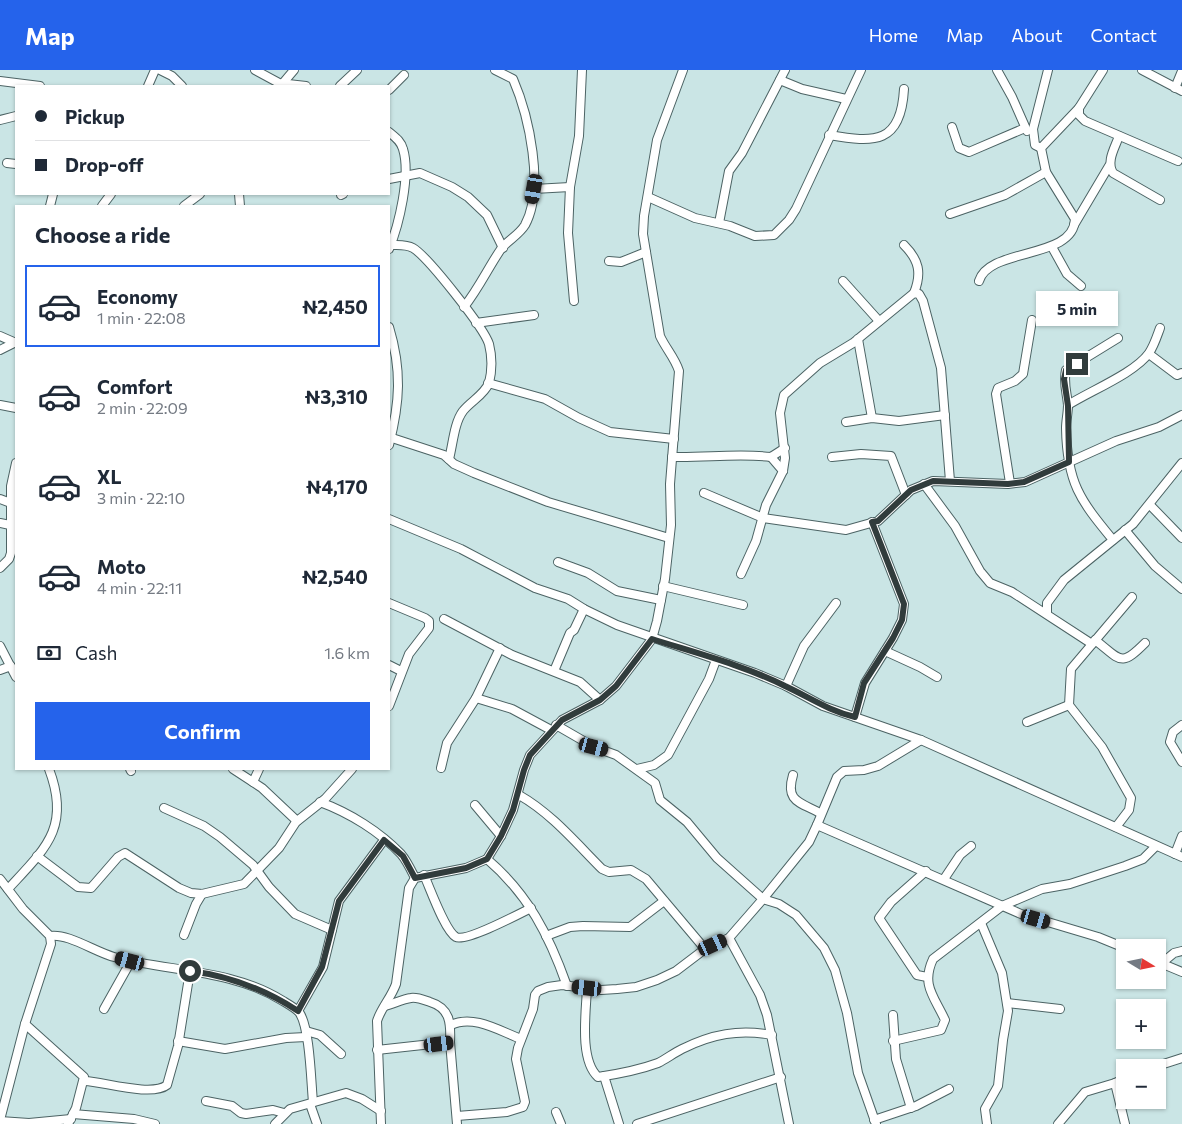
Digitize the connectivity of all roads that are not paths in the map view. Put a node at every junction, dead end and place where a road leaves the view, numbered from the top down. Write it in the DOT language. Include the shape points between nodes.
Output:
graph roads {
  1 [pos="155,70"];
  2 [pos="160,70"];
  3 [pos="255,70"];
  4 [pos="294,70"];
  5 [pos="357,70"];
  6 [pos="495,70"];
  7 [pos="582,70"];
  8 [pos="683,70"];
  9 [pos="785,70"];
  10 [pos="861,70"];
  11 [pos="997,70"];
  12 [pos="1048,70"];
  13 [pos="1104,70"];
  14 [pos="1142,70"];
  15 [pos="1182,71"];
  16 [pos="404,74"];
  17 [pos="780,80"];
  18 [pos="0,81"];
  19 [pos="283,83"];
  20 [pos="17,85"];
  21 [pos="148,85"];
  22 [pos="181,85"];
  23 [pos="298,85"];
  24 [pos="341,85"];
  25 [pos="390,89"];
  26 [pos="904,89"];
  27 [pos="1179,90"];
  28 [pos="846,99"];
  29 [pos="1079,108"];
  30 [pos="15,116"];
  31 [pos="0,120"];
  32 [pos="952,127"];
  33 [pos="1025,128"];
  34 [pos="390,133"];
  35 [pos="829,135"];
  36 [pos="1119,136"];
  37 [pos="1033,138"];
  38 [pos="1041,148"];
  39 [pos="1178,161"];
  40 [pos="7,163"];
  41 [pos="15,164"];
  42 [pos="1109,166"];
  43 [pos="1046,172"];
  44 [pos="404,176"];
  45 [pos="390,179"];
  46 [pos="570,187"];
  47 [pos="534,189"];
  48 [pos="199,195"];
  49 [pos="648,197"];
  50 [pos="1160,200"];
  51 [pos="185,205"];
  52 [pos="950,214"];
  53 [pos="719,224"];
  54 [pos="1074,225"];
  55 [pos="904,245"];
  56 [pos="390,247"];
  57 [pos="1052,247"];
  58 [pos="503,248"];
  59 [pos="646,252"];
  60 [pos="609,261"];
  61 [pos="843,281"];
  62 [pos="979,281"];
  63 [pos="1081,286"];
  64 [pos="914,293"];
  65 [pos="574,300"];
  66 [pos="464,306"];
  67 [pos="534,315"];
  68 [pos="1032,320"];
  69 [pos="879,321"];
  70 [pos="476,323"];
  71 [pos="1160,328"];
  72 [pos="390,330"];
  73 [pos="0,336"];
  74 [pos="1118,338"];
  75 [pos="858,339"];
  76 [pos="15,343"];
  77 [pos="0,350"];
  78 [pos="1149,354"];
  79 [pos="1182,373"];
  80 [pos="488,383"];
  81 [pos="0,405"];
  82 [pos="1068,406"];
  83 [pos="15,408"];
  84 [pos="945,415"];
  85 [pos="1182,415"];
  86 [pos="872,418"];
  87 [pos="846,422"];
  88 [pos="390,436"];
  89 [pos="674,439"];
  90 [pos="390,440"];
  91 [pos="785,448"];
  92 [pos="672,457"];
  93 [pos="771,457"];
  94 [pos="832,457"];
  95 [pos="449,459"];
  96 [pos="1069,462"];
  97 [pos="1182,463"];
  98 [pos="783,471"];
  99 [pos="15,477"];
  100 [pos="950,481"];
  101 [pos="1010,483"];
  102 [pos="924,484"];
  103 [pos="704,493"];
  104 [pos="906,495"];
  105 [pos="0,499"];
  106 [pos="13,504"];
  107 [pos="1150,505"];
  108 [pos="763,518"];
  109 [pos="390,522"];
  110 [pos="872,522"];
  111 [pos="0,523"];
  112 [pos="10,525"];
  113 [pos="1125,530"];
  114 [pos="669,538"];
  115 [pos="1182,538"];
  116 [pos="1113,540"];
  117 [pos="9,560"];
  118 [pos="558,562"];
  119 [pos="15,564"];
  120 [pos="0,568"];
  121 [pos="741,574"];
  122 [pos="663,586"];
  123 [pos="1182,589"];
  124 [pos="1132,597"];
  125 [pos="661,600"];
  126 [pos="390,603"];
  127 [pos="836,603"];
  128 [pos="743,605"];
  129 [pos="584,609"];
  130 [pos="1047,613"];
  131 [pos="444,619"];
  132 [pos="652,639"];
  133 [pos="1093,642"];
  134 [pos="1146,643"];
  135 [pos="0,646"];
  136 [pos="500,648"];
  137 [pos="885,651"];
  138 [pos="716,660"];
  139 [pos="11,666"];
  140 [pos="390,666"];
  141 [pos="0,670"];
  142 [pos="401,671"];
  143 [pos="554,671"];
  144 [pos="15,675"];
  145 [pos="937,677"];
  146 [pos="786,686"];
  147 [pos="476,698"];
  148 [pos="600,700"];
  149 [pos="390,704"];
  150 [pos="1069,706"];
  151 [pos="855,717"];
  152 [pos="1027,722"];
  153 [pos="1182,725"];
  154 [pos="553,728"];
  155 [pos="921,740"];
  156 [pos="1182,762"];
  157 [pos="654,765"];
  158 [pos="441,768"];
  159 [pos="637,769"];
  160 [pos="48,770"];
  161 [pos="235,770"];
  162 [pos="259,770"];
  163 [pos="351,770"];
  164 [pos="793,775"];
  165 [pos="650,778"];
  166 [pos="253,782"];
  167 [pos="518,795"];
  168 [pos="320,802"];
  169 [pos="475,805"];
  170 [pos="164,808"];
  171 [pos="820,814"];
  172 [pos="297,821"];
  173 [pos="817,825"];
  174 [pos="1116,827"];
  175 [pos="501,836"];
  176 [pos="1182,836"];
  177 [pos="384,840"];
  178 [pos="972,846"];
  179 [pos="1156,846"];
  180 [pos="1179,855"];
  181 [pos="37,856"];
  182 [pos="487,859"];
  183 [pos="258,871"];
  184 [pos="926,871"];
  185 [pos="424,875"];
  186 [pos="415,878"];
  187 [pos="944,879"];
  188 [pos="0,880"];
  189 [pos="8,889"];
  190 [pos="202,894"];
  191 [pos="763,899"];
  192 [pos="664,900"];
  193 [pos="1002,906"];
  194 [pos="531,908"];
  195 [pos="981,923"];
  196 [pos="332,930"];
  197 [pos="184,935"];
  198 [pos="50,936"];
  199 [pos="546,936"];
  200 [pos="729,938"];
  201 [pos="1116,944"];
  202 [pos="704,949"];
  203 [pos="1182,952"];
  204 [pos="1166,959"];
  205 [pos="130,961"];
  206 [pos="1166,965"];
  207 [pos="190,971"];
  208 [pos="1182,972"];
  209 [pos="927,977"];
  210 [pos="566,986"];
  211 [pos="587,988"];
  212 [pos="1008,1003"];
  213 [pos="385,1006"];
  214 [pos="104,1009"];
  215 [pos="1060,1009"];
  216 [pos="298,1011"];
  217 [pos="893,1015"];
  218 [pos="25,1024"];
  219 [pos="451,1025"];
  220 [pos="306,1034"];
  221 [pos="772,1035"];
  222 [pos="521,1039"];
  223 [pos="178,1041"];
  224 [pos="893,1041"];
  225 [pos="450,1042"];
  226 [pos="378,1050"];
  227 [pos="341,1054"];
  228 [pos="1182,1058"];
  229 [pos="1166,1063"];
  230 [pos="604,1076"];
  231 [pos="781,1077"];
  232 [pos="85,1081"];
  233 [pos="1115,1083"];
  234 [pos="949,1090"];
  235 [pos="206,1101"];
  236 [pos="311,1103"];
  237 [pos="911,1108"];
  238 [pos="381,1111"];
  239 [pos="556,1112"];
  240 [pos="284,1113"];
  241 [pos="71,1119"];
  242 [pos="457,1120"];
  243 [pos="0,1121"];
  244 [pos="134,1122"];
  245 [pos="875,1122"];
  246 [pos="155,1124"];
  247 [pos="275,1124"];
  248 [pos="317,1124"];
  249 [pos="381,1124"];
  250 [pos="562,1124"];
  251 [pos="619,1124"];
  252 [pos="638,1124"];
  253 [pos="789,1124"];
  254 [pos="987,1124"];
  255 [pos="1058,1124"];
  256 [pos="1125,1124"];
  1 -- 21 [label="street"];
  2 -- 22 [label="street"];
  3 -- 19 [label="street" via="268,79"];
  4 -- 19 [label="street"];
  5 -- 24 [label="street"];
  6 -- 47 [label="street" via="513,79 518,90 532,152"];
  7 -- 46 [label="street" via="579,136"];
  8 -- 49 [label="street" via="658,140"];
  9 -- 17 [label="street"];
  10 -- 28 [label="street"];
  11 -- 33 [label="street"];
  12 -- 37 [label="street"];
  13 -- 29 [label="street"];
  14 -- 27 [label="street"];
  15 -- 27 [label="street"];
  16 -- 25 [label="street"];
  17 -- 28 [label="street" via="802,89"];
  17 -- 53 [label="street" via="742,153 729,171"];
  18 -- 20 [label="street"];
  19 -- 23 [label="street"];
  26 -- 35 [label="street" via="901,112 887,135 850,138"];
  28 -- 35 [label="street"];
  29 -- 36 [label="street" via="1079,115 1084,121"];
  29 -- 38 [label="street"];
  30 -- 31 [label="street"];
  32 -- 33 [label="street" via="959,148 970,152"];
  33 -- 37 [label="street"];
  34 -- 44 [label="street" via="403,149"];
  35 -- 53 [label="street" via="796,208 774,235 755,236"];
  36 -- 39 [label="street"];
  36 -- 42 [label="street"];
  37 -- 38 [label="street" via="1035,145"];
  38 -- 43 [label="street"];
  40 -- 41 [label="street"];
  42 -- 50 [label="street" via="1113,173"];
  42 -- 54 [label="street"];
  43 -- 52 [label="street" via="1005,195"];
  43 -- 54 [label="street" via="1074,219"];
  44 -- 45 [label="street"];
  44 -- 56 [label="street" via="399,218"];
  44 -- 58 [label="street" via="413,173 433,178 468,197 487,215"];
  46 -- 47 [label="street"];
  46 -- 65 [label="street" via="568,233"];
  47 -- 58 [label="street" via="525,224"];
  48 -- 51 [label="street"];
  49 -- 53 [label="street" via="695,218"];
  49 -- 59 [label="street" via="643,234"];
  54 -- 57 [label="street"];
  55 -- 64 [label="street" via="918,263 919,279"];
  56 -- 66 [label="street" via="406,245 415,249"];
  57 -- 62 [label="street" via="991,267 981,274"];
  57 -- 63 [label="street" via="1067,274"];
  58 -- 66 [label="street" via="480,287"];
  59 -- 60 [label="street" via="621,262"];
  59 -- 89 [label="street" via="660,336 676,360 679,371"];
  61 -- 69 [label="street"];
  64 -- 69 [label="street"];
  64 -- 84 [label="street" via="919,294 923,301 930,324 941,368"];
  66 -- 70 [label="street"];
  67 -- 70 [label="street"];
  68 -- 101 [label="street" via="1023,374 998,388 996,394"];
  69 -- 75 [label="street"];
  70 -- 80 [label="street" via="489,344 492,358"];
  71 -- 78 [label="street"];
  72 -- 88 [label="street" via="400,389"];
  73 -- 76 [label="street"];
  74 -- 82 [label="street" via="1066,370"];
  75 -- 86 [label="street"];
  75 -- 91 [label="street" via="820,363 784,395 780,413"];
  76 -- 77 [label="street"];
  78 -- 79 [label="street" via="1177,375"];
  78 -- 82 [label="street" via="1122,376 1088,392"];
  80 -- 89 [label="street" via="545,398 610,432"];
  80 -- 95 [label="street" via="463,411"];
  81 -- 83 [label="street"];
  82 -- 96 [label="street"];
  84 -- 86 [label="street" via="899,421"];
  84 -- 100 [label="street"];
  85 -- 96 [label="street"];
  86 -- 87 [label="street"];
  89 -- 92 [label="street"];
  90 -- 95 [label="street" via="419,445"];
  91 -- 93 [label="street"];
  91 -- 98 [label="street"];
  92 -- 93 [label="street"];
  92 -- 114 [label="street"];
  93 -- 98 [label="street"];
  94 -- 104 [label="street" via="861,454 891,456"];
  95 -- 114 [label="street" via="474,473 548,502"];
  96 -- 101 [label="street" via="1024,482"];
  96 -- 116 [label="street" via="1074,485 1086,507"];
  97 -- 107 [label="street"];
  98 -- 108 [label="street"];
  99 -- 106 [label="street"];
  100 -- 101 [label="street"];
  100 -- 102 [label="street"];
  102 -- 104 [label="street"];
  102 -- 130 [label="street" via="990,583"];
  103 -- 108 [label="street"];
  104 -- 110 [label="street" via="878,521"];
  105 -- 106 [label="street"];
  106 -- 112 [label="street"];
  107 -- 113 [label="street"];
  107 -- 115 [label="street"];
  108 -- 110 [label="street" via="831,530 846,530"];
  108 -- 121 [label="street"];
  109 -- 129 [label="street" via="461,549"];
  110 -- 137 [label="street" via="904,604 902,620"];
  111 -- 112 [label="street"];
  112 -- 117 [label="street" via="12,543"];
  113 -- 116 [label="street"];
  113 -- 123 [label="street" via="1154,566"];
  114 -- 122 [label="street"];
  116 -- 130 [label="street" via="1064,580 1046,603"];
  117 -- 119 [label="street"];
  117 -- 120 [label="street"];
  118 -- 125 [label="street" via="588,573 617,591"];
  122 -- 125 [label="street"];
  122 -- 128 [label="street"];
  124 -- 133 [label="street"];
  125 -- 132 [label="street"];
  126 -- 142 [label="street" via="429,622 429,628"];
  127 -- 146 [label="street" via="804,646"];
  129 -- 132 [label="street"];
  129 -- 143 [label="street"];
  130 -- 133 [label="street"];
  131 -- 136 [label="street"];
  132 -- 138 [label="street"];
  132 -- 148 [label="street" via="616,686"];
  133 -- 134 [label="street" via="1124,660"];
  133 -- 150 [label="street" via="1071,669"];
  135 -- 139 [label="street"];
  136 -- 143 [label="street"];
  136 -- 147 [label="street"];
  137 -- 145 [label="street"];
  137 -- 151 [label="street" via="864,683"];
  138 -- 146 [label="street"];
  138 -- 157 [label="street" via="674,746"];
  139 -- 141 [label="street"];
  139 -- 144 [label="street"];
  140 -- 142 [label="street"];
  142 -- 149 [label="street"];
  143 -- 148 [label="street" via="580,682"];
  146 -- 151 [label="street" via="823,706"];
  147 -- 154 [label="street" via="512,709"];
  147 -- 158 [label="street" via="447,744"];
  148 -- 154 [label="street"];
  150 -- 152 [label="street"];
  150 -- 174 [label="street" via="1102,746 1131,798 1129,810"];
  151 -- 155 [label="street"];
  153 -- 156 [label="street" via="1173,732 1170,742"];
  154 -- 159 [label="street" via="616,755"];
  154 -- 167 [label="street" via="530,755"];
  155 -- 171 [label="street" via="878,766 844,771 837,777"];
  155 -- 174 [label="street"];
  157 -- 159 [label="street"];
  157 -- 165 [label="street"];
  159 -- 165 [label="street"];
  160 -- 181 [label="street" via="56,788 57,822"];
  161 -- 166 [label="street"];
  162 -- 166 [label="street"];
  163 -- 168 [label="street"];
  164 -- 171 [label="street" via="789,787 791,795 797,802"];
  165 -- 191 [label="street" via="655,782 660,800 687,822 717,858"];
  166 -- 172 [label="street"];
  167 -- 175 [label="street"];
  167 -- 192 [label="street" via="561,827 602,869 637,872"];
  168 -- 172 [label="street"];
  168 -- 177 [label="street" via="351,816"];
  169 -- 175 [label="street"];
  170 -- 183 [label="street" via="204,826"];
  171 -- 173 [label="street"];
  172 -- 183 [label="street"];
  173 -- 184 [label="street"];
  173 -- 191 [label="street" via="809,842"];
  174 -- 179 [label="street"];
  175 -- 182 [label="street"];
  176 -- 180 [label="street"];
  177 -- 186 [label="street" via="403,856"];
  177 -- 196 [label="street" via="345,890"];
  178 -- 187 [label="street" via="960,855"];
  179 -- 180 [label="street"];
  179 -- 193 [label="street" via="1143,859 1070,884 1042,889"];
  181 -- 189 [label="street"];
  181 -- 190 [label="street" via="78,887 91,888 122,854 128,854 179,888"];
  182 -- 185 [label="street" via="466,868"];
  182 -- 194 [label="street" via="507,876"];
  183 -- 190 [label="street" via="244,884"];
  183 -- 196 [label="street" via="295,914"];
  184 -- 187 [label="street"];
  184 -- 209 [label="street" via="891,902 879,918 917,975"];
  185 -- 186 [label="street"];
  185 -- 194 [label="street" via="449,928 462,938"];
  186 -- 213 [label="street" via="409,888 396,984"];
  187 -- 193 [label="street"];
  188 -- 189 [label="street"];
  189 -- 198 [label="street"];
  190 -- 197 [label="street"];
  191 -- 200 [label="street"];
  191 -- 245 [label="street" via="796,915 824,948 835,970 858,1073"];
  192 -- 199 [label="street" via="630,927 570,927"];
  192 -- 202 [label="street"];
  193 -- 195 [label="street"];
  193 -- 201 [label="street"];
  194 -- 199 [label="street"];
  195 -- 209 [label="street" via="933,959"];
  195 -- 212 [label="street" via="1002,973"];
  196 -- 216 [label="street" via="322,967"];
  198 -- 205 [label="street" via="67,937 91,949"];
  198 -- 218 [label="street" via="51,944"];
  199 -- 210 [label="street"];
  200 -- 202 [label="street"];
  200 -- 221 [label="street" via="760,994"];
  202 -- 211 [label="street" via="676,971 657,980 636,987"];
  203 -- 204 [label="street"];
  205 -- 207 [label="street"];
  205 -- 214 [label="street"];
  206 -- 208 [label="street"];
  207 -- 216 [label="street" via="247,984"];
  207 -- 223 [label="street"];
  209 -- 224 [label="street" via="927,984 945,1020 944,1025 941,1030"];
  210 -- 211 [label="street"];
  210 -- 222 [label="street" via="538,990"];
  211 -- 230 [label="street" via="587,1059 592,1071 598,1077"];
  212 -- 215 [label="street"];
  212 -- 254 [label="street" via="998,1086 985,1109"];
  213 -- 219 [label="street" via="417,998 442,1007"];
  213 -- 226 [label="street" via="377,1021"];
  216 -- 220 [label="street"];
  217 -- 224 [label="street"];
  218 -- 232 [label="street" via="82,1073"];
  218 -- 243 [label="street"];
  219 -- 222 [label="street" via="459,1021 481,1023"];
  219 -- 225 [label="street"];
  220 -- 223 [label="street" via="225,1049"];
  220 -- 227 [label="street" via="320,1035"];
  220 -- 236 [label="street"];
  221 -- 230 [label="street" via="730,1032 684,1048 660,1062"];
  221 -- 231 [label="street"];
  222 -- 242 [label="street" via="516,1059 525,1102 523,1107"];
  223 -- 232 [label="street" via="167,1085 162,1088 126,1088"];
  224 -- 237 [label="street"];
  225 -- 226 [label="street"];
  225 -- 242 [label="street"];
  226 -- 238 [label="street"];
  228 -- 229 [label="street"];
  230 -- 251 [label="street"];
  231 -- 252 [label="street"];
  231 -- 253 [label="street"];
  232 -- 241 [label="street"];
  233 -- 255 [label="street" via="1084,1092"];
  233 -- 256 [label="street"];
  234 -- 237 [label="street"];
  235 -- 240 [label="street" via="232,1106 246,1114 273,1110"];
  236 -- 238 [label="street" via="346,1093"];
  236 -- 240 [label="street"];
  236 -- 248 [label="street"];
  237 -- 245 [label="street"];
  238 -- 249 [label="street"];
  239 -- 250 [label="street"];
  240 -- 247 [label="street"];
  241 -- 243 [label="street" via="28,1123"];
  241 -- 244 [label="street"];
  244 -- 246 [label="street"];
}
